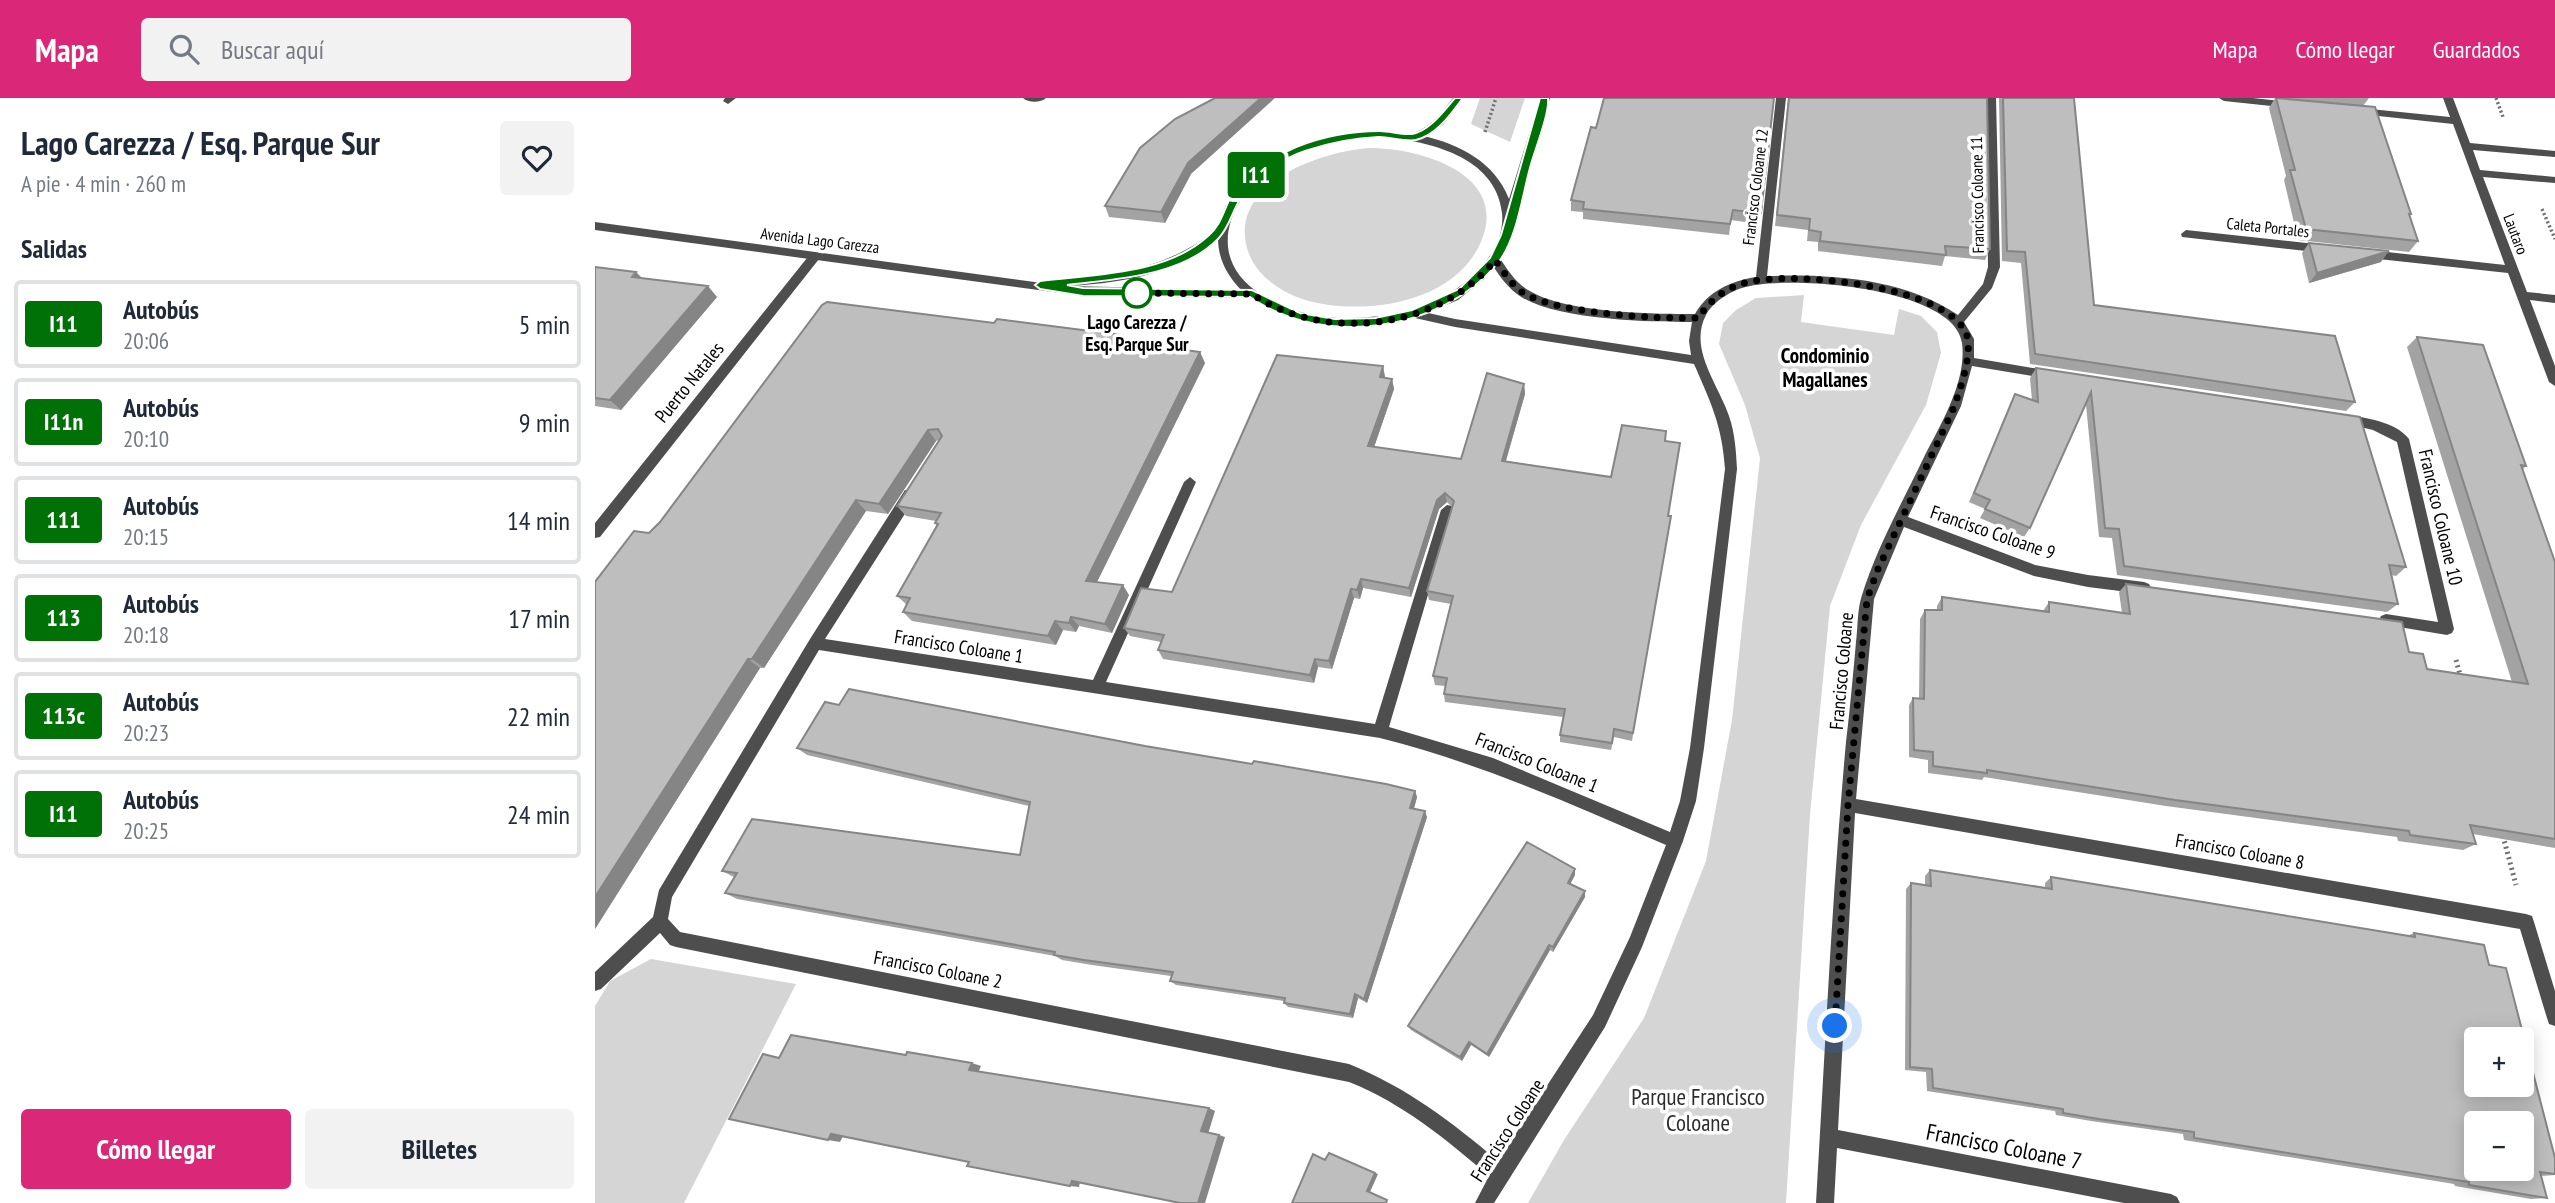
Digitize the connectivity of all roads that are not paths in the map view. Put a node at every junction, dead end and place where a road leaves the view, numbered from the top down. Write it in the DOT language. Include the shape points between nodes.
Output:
graph roads {
  1 [pos="1028,98"];
  2 [pos="1041,98"];
  3 [pos="1458,98"];
  4 [pos="1545,98"];
  5 [pos="1781,98"];
  6 [pos="1991,98"];
  7 [pos="2224,98"];
  8 [pos="2448,98"];
  9 [pos="2306,106"];
  10 [pos="2347,110"];
  11 [pos="2456,121"];
  12 [pos="1414,137"];
  13 [pos="2466,146"];
  14 [pos="2555,154"];
  15 [pos="2476,173"];
  16 [pos="2555,180"];
  17 [pos="1508,222"];
  18 [pos="595,226"];
  19 [pos="1223,227"];
  20 [pos="2186,234"];
  21 [pos="2336,251"];
  22 [pos="2363,254"];
  23 [pos="815,256"];
  24 [pos="1495,260"];
  25 [pos="2513,270"];
  26 [pos="1761,280"];
  27 [pos="1040,285"];
  28 [pos="1252,294"];
  29 [pos="2522,295"];
  30 [pos="2555,299"];
  31 [pos="1415,314"];
  32 [pos="1699,318"];
  33 [pos="1958,322"];
  34 [pos="1698,360"];
  35 [pos="1966,361"];
  36 [pos="2066,377"];
  37 [pos="2555,382"];
  38 [pos="2325,416"];
  39 [pos="919,480"];
  40 [pos="1190,482"];
  41 [pos="1447,510"];
  42 [pos="1901,520"];
  43 [pos="595,533"];
  44 [pos="2157,590"];
  45 [pos="2378,619"];
  46 [pos="815,643"];
  47 [pos="1097,687"];
  48 [pos="1380,731"];
  49 [pos="1848,805"];
  50 [pos="1675,841"];
  51 [pos="660,921"];
  52 [pos="595,983"];
  53 [pos="2555,1018"];
  54 [pos="1828,1137"];
  55 [pos="1500,1174"];
  56 [pos="1484,1203"];
  57 [pos="1825,1203"];
  58 [pos="2171,1203"];
  1 -- 2 [label="street"];
  3 -- 12 [label="street" via="1439,123"];
  4 -- 17 [label="street"];
  5 -- 26 [label="street, Francisco Coloane 12"];
  6 -- 33 [label="street, Francisco Coloane 11" via="1994,267 1988,285"];
  7 -- 9 [label="street"];
  8 -- 11 [label="street, Lautaro"];
  10 -- 11 [label="street"];
  11 -- 13 [label="street, Lautaro"];
  12 -- 17 [label="street" via="1445,146 1482,167 1505,198"];
  12 -- 19 [label="street" via="1348,136 1285,156 1239,192"];
  13 -- 14 [label="street"];
  13 -- 15 [label="street, Lautaro"];
  15 -- 16 [label="street"];
  15 -- 25 [label="street, Lautaro"];
  17 -- 24 [label="street"];
  18 -- 23 [label="street, Avenida Lago Carezza"];
  19 -- 27 [label="street, Avenida Lago Carezza" via="1202,248 1180,260 1127,274"];
  19 -- 28 [label="street" via="1225,258"];
  20 -- 21 [label="street, Caleta Portales"];
  22 -- 25 [label="street"];
  23 -- 27 [label="street, Avenida Lago Carezza"];
  23 -- 43 [label="street, Puerto Natales"];
  24 -- 31 [label="street" via="1462,292"];
  24 -- 32 [label="street" via="1515,286 1541,301 1626,315"];
  25 -- 29 [label="street, Lautaro"];
  26 -- 32 [label="street" via="1723,293"];
  26 -- 33 [label="street" via="1804,280 1901,292 1938,306"];
  27 -- 28 [label="street, Avenida Lago Carezza" via="1083,292"];
  28 -- 31 [label="street" via="1281,310 1316,320 1355,323"];
  29 -- 30 [label="street"];
  29 -- 37 [label="street, Lautaro"];
  31 -- 34 [label="street"];
  32 -- 34 [label="street, Francisco Coloane"];
  33 -- 35 [label="street, Francisco Coloane" via="1968,337"];
  34 -- 50 [label="street, Francisco Coloane" via="1725,424 1731,469 1696,748 1688,801"];
  35 -- 36 [label="street"];
  35 -- 42 [label="street, Francisco Coloane" via="1952,412"];
  38 -- 45 [label="street, Francisco Coloane 10" via="2366,422 2403,439 2447,629"];
  39 -- 46 [label="street"];
  40 -- 47 [label="street"];
  41 -- 48 [label="street"];
  42 -- 44 [label="street, Francisco Coloane 9" via="2034,570"];
  42 -- 49 [label="street, Francisco Coloane" via="1867,599"];
  46 -- 47 [label="street, Francisco Coloane 1"];
  46 -- 51 [label="street" via="665,895"];
  47 -- 48 [label="street, Francisco Coloane 1"];
  48 -- 50 [label="street, Francisco Coloane 1" via="1481,759"];
  49 -- 53 [label="street, Francisco Coloane 8" via="2526,922"];
  49 -- 54 [label="street, Francisco Coloane"];
  50 -- 55 [label="street, Francisco Coloane" via="1599,1021"];
  51 -- 52 [label="street"];
  51 -- 55 [label="street, Francisco Coloane 2" via="676,939 1349,1073 1378,1083 1454,1135"];
  54 -- 57 [label="street, Francisco Coloane"];
  54 -- 58 [label="street, Francisco Coloane 7"];
  55 -- 56 [label="street, Francisco Coloane"];
}
